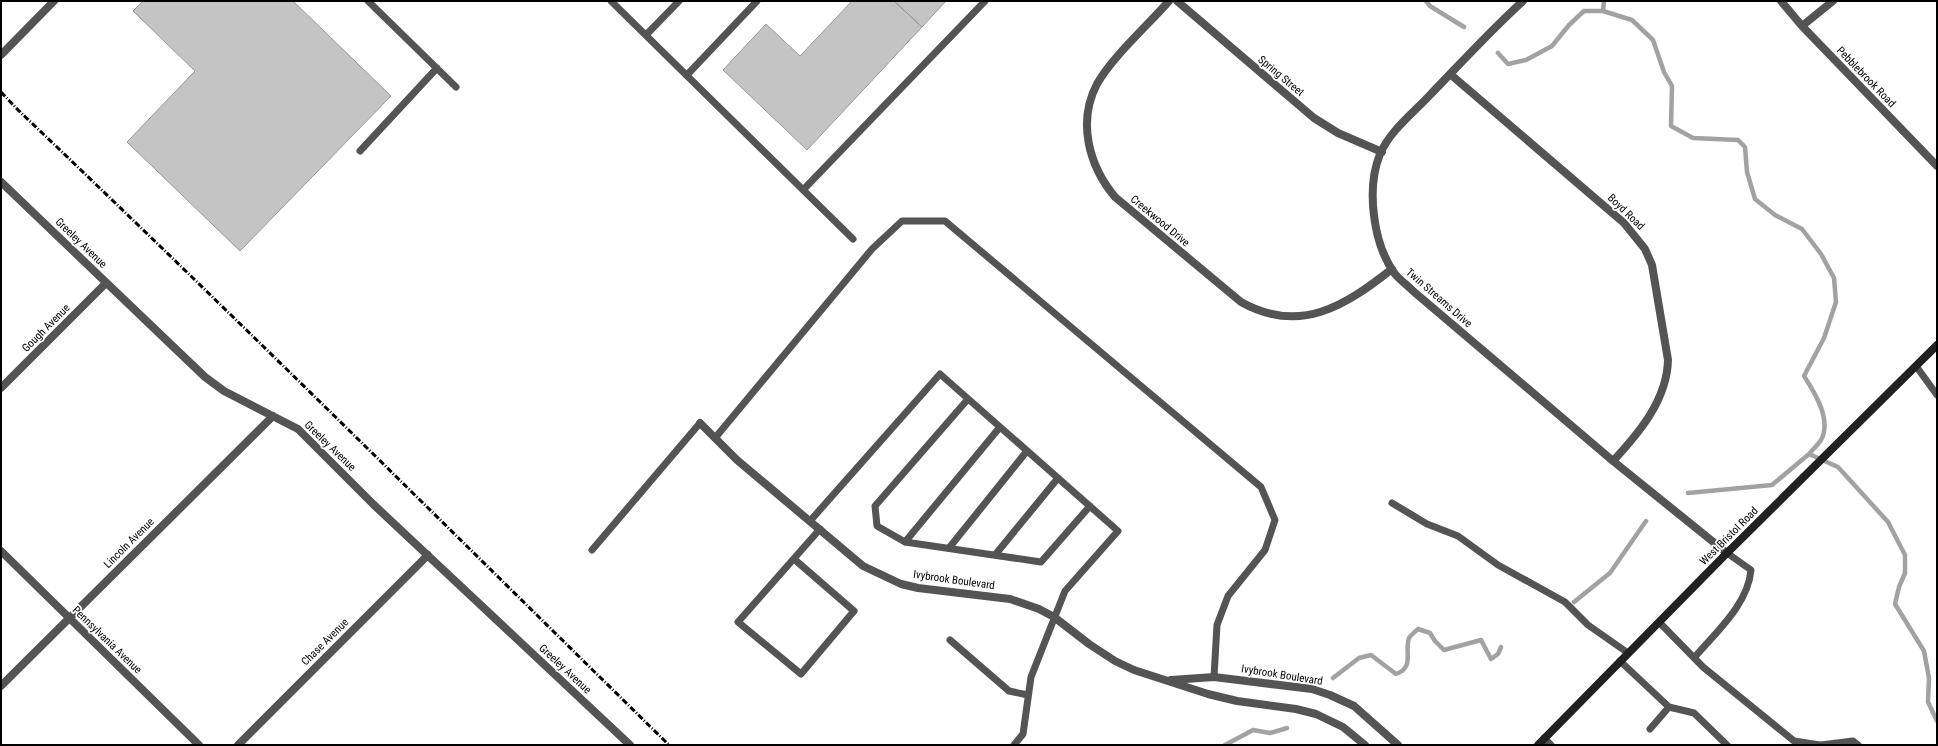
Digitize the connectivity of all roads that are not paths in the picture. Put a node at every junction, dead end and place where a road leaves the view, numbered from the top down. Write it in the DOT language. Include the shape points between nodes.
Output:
graph roads {
  1 [pos="54,1"];
  2 [pos="368,1"];
  3 [pos="611,1"];
  4 [pos="679,1"];
  5 [pos="757,1"];
  6 [pos="985,1"];
  7 [pos="1169,1"];
  8 [pos="1177,1"];
  9 [pos="1523,1"];
  10 [pos="1781,1"];
  11 [pos="1833,1"];
  12 [pos="1802,26"];
  13 [pos="646,35"];
  14 [pos="1,55"];
  15 [pos="437,68"];
  16 [pos="1450,74"];
  17 [pos="687,75"];
  18 [pos="456,87"];
  19 [pos="360,151"];
  20 [pos="1382,152"];
  21 [pos="1937,166"];
  22 [pos="1,182"];
  23 [pos="803,190"];
  24 [pos="853,239"];
  25 [pos="1392,269"];
  26 [pos="106,283"];
  27 [pos="1937,346"];
  28 [pos="1916,366"];
  29 [pos="1,388"];
  30 [pos="1937,395"];
  31 [pos="968,399"];
  32 [pos="273,416"];
  33 [pos="700,423"];
  34 [pos="1000,427"];
  35 [pos="715,438"];
  36 [pos="1027,451"];
  37 [pos="1613,461"];
  38 [pos="1058,478"];
  39 [pos="1392,503"];
  40 [pos="1090,506"];
  41 [pos="810,521"];
  42 [pos="820,529"];
  43 [pos="905,542"];
  44 [pos="949,548"];
  45 [pos="592,550"];
  46 [pos="1,551"];
  47 [pos="1727,553"];
  48 [pos="428,555"];
  49 [pos="995,555"];
  50 [pos="794,559"];
  51 [pos="1054,617"];
  52 [pos="69,618"];
  53 [pos="1659,622"];
  54 [pos="950,640"];
  55 [pos="1628,653"];
  56 [pos="1694,658"];
  57 [pos="1620,661"];
  58 [pos="1214,677"];
  59 [pos="1168,680"];
  60 [pos="1,686"];
  61 [pos="1028,695"];
  62 [pos="1669,707"];
  63 [pos="1650,729"];
  64 [pos="1544,738"];
  65 [pos="199,745"];
  66 [pos="238,745"];
  67 [pos="630,745"];
  68 [pos="1014,745"];
  69 [pos="1366,745"];
  70 [pos="1398,745"];
  71 [pos="1538,745"];
  72 [pos="1551,745"];
  73 [pos="1727,745"];
  74 [pos="1820,745"];
  75 [pos="1858,745"];
  1 -- 14 [label="street"];
  2 -- 15 [label="lane"];
  3 -- 13 [label="lane"];
  4 -- 13 [label="lane"];
  5 -- 17 [label="lane"];
  6 -- 23 [label="lane"];
  7 -- 25 [label="street, Creekwood Drive" via="1108,68 1092,97 1087,132 1090,155 1111,193 1241,302 1253,309 1274,315 1315,315 1350,300"];
  8 -- 20 [label="street, Spring Street" via="1314,118 1338,133"];
  9 -- 16 [label="street, Twin Streams Drive"];
  10 -- 12 [label="street, Pebblebrook Road"];
  11 -- 12 [label="street"];
  12 -- 21 [label="street, Pebblebrook Road"];
  13 -- 17 [label="lane"];
  15 -- 18 [label="lane"];
  15 -- 19 [label="lane"];
  16 -- 20 [label="street, Twin Streams Drive" via="1402,124"];
  16 -- 37 [label="street, Boyd Road" via="1624,223 1645,249 1652,265 1668,360 1668,374 1650,416"];
  17 -- 23 [label="lane"];
  20 -- 25 [label="street, Twin Streams Drive" via="1374,186 1374,216 1376,235"];
  22 -- 26 [label="street, Greeley Avenue"];
  23 -- 24 [label="lane"];
  25 -- 37 [label="street, Twin Streams Drive" via="1413,291"];
  26 -- 29 [label="street, Gough Avenue"];
  26 -- 32 [label="street, Greeley Avenue" via="205,377 224,391"];
  27 -- 28 [label="main road, West Bristol Road"];
  28 -- 30 [label="lane"];
  28 -- 47 [label="main road, West Bristol Road"];
  31 -- 34 [label="lane"];
  31 -- 41 [label="lane" via="940,374"];
  31 -- 43 [label="lane" via="875,506 877,526"];
  32 -- 48 [label="street, Greeley Avenue" via="298,429"];
  32 -- 52 [label="street, Lincoln Avenue"];
  33 -- 35 [label="street, Ivybrook Boulevard"];
  33 -- 45 [label="lane"];
  34 -- 36 [label="lane"];
  34 -- 43 [label="lane"];
  35 -- 41 [label="street, Ivybrook Boulevard" via="737,460"];
  35 -- 58 [label="lane" via="872,249 902,221 945,221 1261,487 1275,520 1265,550 1228,596 1217,625"];
  36 -- 38 [label="lane"];
  36 -- 44 [label="lane"];
  37 -- 47 [label="street, Twin Streams Drive"];
  38 -- 40 [label="lane"];
  38 -- 49 [label="lane"];
  39 -- 55 [label="lane" via="1427,524 1458,536 1498,565 1565,602 1588,626"];
  40 -- 49 [label="lane" via="1041,562"];
  40 -- 51 [label="lane" via="1118,531 1065,591"];
  41 -- 42 [label="street, Ivybrook Boulevard"];
  42 -- 50 [label="lane"];
  42 -- 51 [label="street, Ivybrook Boulevard" via="863,566 901,584 1010,599 1040,609"];
  43 -- 44 [label="lane"];
  44 -- 49 [label="lane"];
  46 -- 52 [label="street, Pennsylvania Avenue"];
  47 -- 53 [label="main road, West Bristol Road"];
  47 -- 56 [label="lane" via="1751,570 1750,583 1737,607"];
  48 -- 66 [label="street, Chase Avenue"];
  48 -- 67 [label="street, Greeley Avenue"];
  50 -- 50 [label="lane" via="738,622 801,674 854,611"];
  51 -- 59 [label="street, Ivybrook Boulevard" via="1115,661 1134,670"];
  51 -- 61 [label="lane" via="1031,677"];
  52 -- 60 [label="street, Lincoln Avenue"];
  52 -- 65 [label="street, Pennsylvania Avenue"];
  53 -- 55 [label="main road, West Bristol Road"];
  53 -- 56 [label="lane"];
  54 -- 61 [label="lane" via="1009,691"];
  55 -- 57 [label="main road, West Bristol Road"];
  56 -- 74 [label="lane" via="1794,742"];
  57 -- 62 [label="lane"];
  57 -- 64 [label="main road, West Bristol Road"];
  58 -- 59 [label="street, Ivybrook Boulevard"];
  58 -- 70 [label="street, Ivybrook Boulevard" via="1312,690 1330,695 1354,706"];
  59 -- 69 [label="street, Ivybrook Boulevard" via="1238,701 1316,714 1343,727"];
  61 -- 68 [label="lane" via="1023,734"];
  62 -- 63 [label="lane"];
  62 -- 73 [label="lane" via="1694,713"];
  64 -- 71 [label="main road, West Bristol Road"];
  64 -- 72 [label="lane"];
  74 -- 75 [label="lane" via="1853,741"];
}
